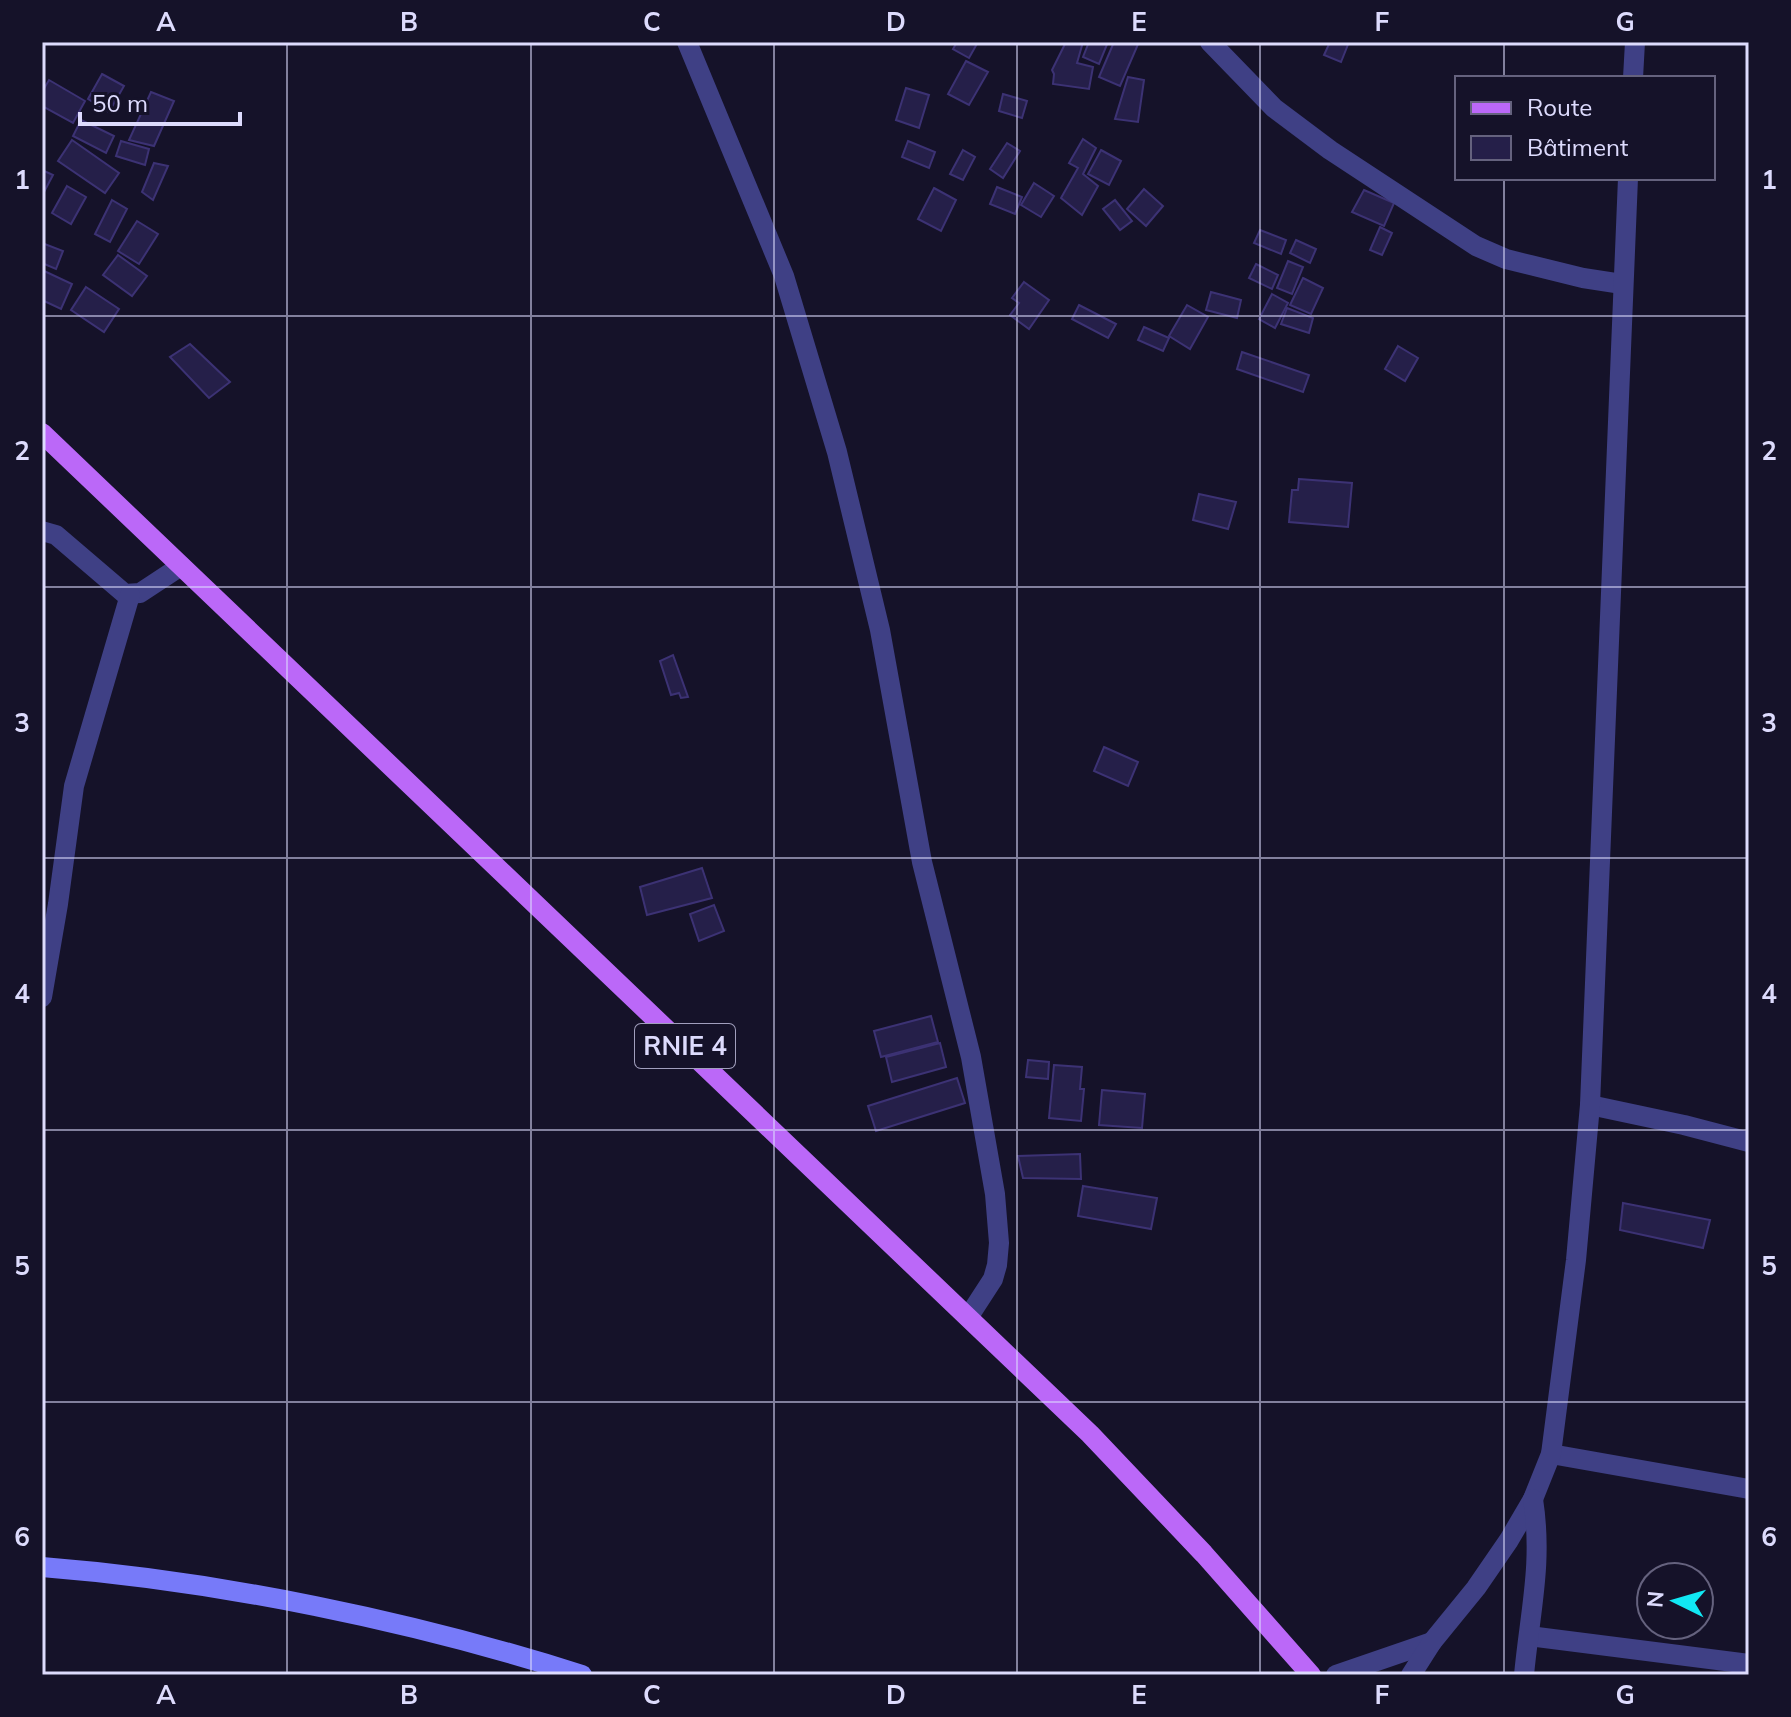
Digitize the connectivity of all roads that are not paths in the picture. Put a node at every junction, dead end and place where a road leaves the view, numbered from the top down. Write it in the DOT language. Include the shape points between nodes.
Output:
graph roads {
  1 [pos="687,42"];
  2 [pos="1210,42"];
  3 [pos="1635,42"];
  4 [pos="1633,76"];
  5 [pos="1628,180"];
  6 [pos="1622,284"];
  7 [pos="42,433"];
  8 [pos="42,531"];
  9 [pos="181,566"];
  10 [pos="130,595"];
  11 [pos="42,997"];
  12 [pos="1590,1105"];
  13 [pos="1749,1142"];
  14 [pos="969,1316"];
  15 [pos="1551,1454"];
  16 [pos="1749,1489"];
  17 [pos="1533,1499"];
  18 [pos="42,1567"];
  19 [pos="1529,1636"];
  20 [pos="1432,1642"];
  21 [pos="1749,1664"];
  22 [pos="582,1675"];
  23 [pos="1311,1675"];
  24 [pos="1336,1675"];
  25 [pos="1411,1675"];
  26 [pos="1524,1675"];
  1 -- 14 [label="street" via="784,276 837,452 880,630 922,862 971,1057 995,1194 997,1265"];
  2 -- 6 [label="street" via="1274,108 1476,246 1506,259"];
  3 -- 4 [label="street"];
  5 -- 6 [label="street"];
  6 -- 12 [label="street"];
  7 -- 9 [label="main road, RNIE 4"];
  8 -- 10 [label="street" via="56,535"];
  9 -- 10 [label="street"];
  9 -- 14 [label="main road, RNIE 4"];
  10 -- 11 [label="street" via="74,786"];
  12 -- 13 [label="street"];
  12 -- 15 [label="street"];
  14 -- 23 [label="main road, RNIE 4" via="1090,1434"];
  15 -- 16 [label="street"];
  15 -- 17 [label="street"];
  17 -- 19 [label="street" via="1538,1571"];
  17 -- 20 [label="street" via="1476,1588"];
  18 -- 22 [label="main road" via="176,1582 294,1603 409,1627"];
  19 -- 21 [label="street"];
  19 -- 26 [label="street"];
  20 -- 24 [label="street"];
  20 -- 25 [label="street"];
}
